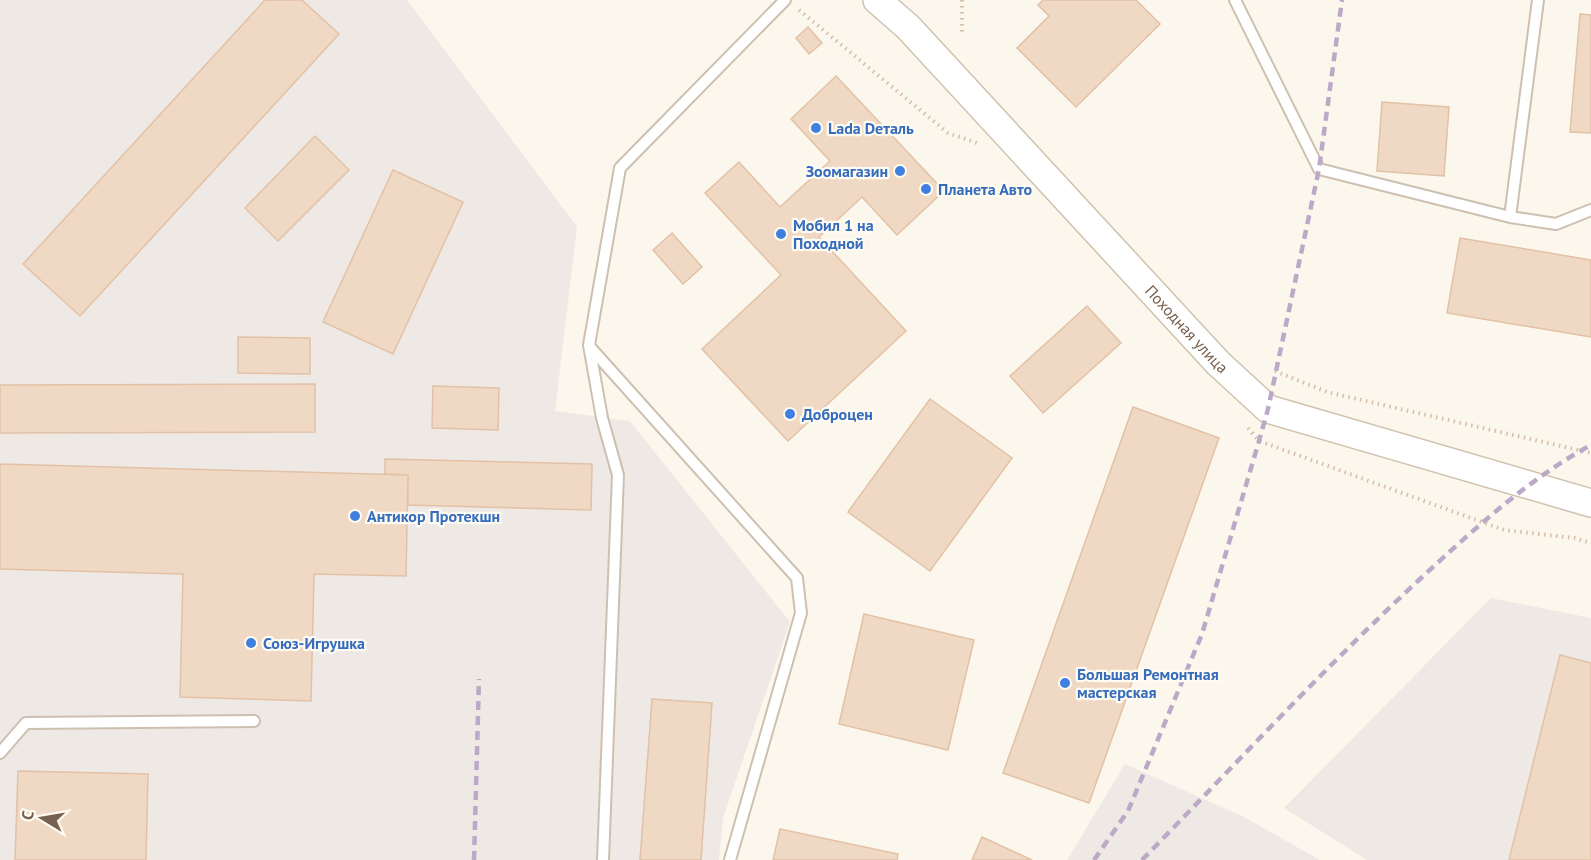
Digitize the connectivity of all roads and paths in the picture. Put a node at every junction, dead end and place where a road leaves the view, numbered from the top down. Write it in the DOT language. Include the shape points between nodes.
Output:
graph roads {
  1 [pos="785,0"];
  2 [pos="878,0"];
  3 [pos="962,0"];
  4 [pos="1235,0"];
  5 [pos="1538,0"];
  6 [pos="962,34"];
  7 [pos="1591,210"];
  8 [pos="1510,217"];
  9 [pos="589,345"];
  10 [pos="1275,371"];
  11 [pos="1591,453"];
  12 [pos="1591,503"];
  13 [pos="254,722"];
  14 [pos="0,753"];
  15 [pos="603,860"];
  16 [pos="730,860"];
  1 -- 9 [label="lane" via="620,168"];
  2 -- 12 [label="main road, Походная улица" via="908,27 1218,363 1268,409"];
  3 -- 6 [label="path"];
  4 -- 8 [label="lane" via="1319,169"];
  5 -- 8 [label="lane"];
  7 -- 8 [label="lane" via="1556,224"];
  9 -- 15 [label="lane" via="602,418 618,475"];
  9 -- 16 [label="lane" via="797,578 801,614"];
  10 -- 11 [label="path" via="1327,392"];
  13 -- 14 [label="lane" via="26,723"];
}
